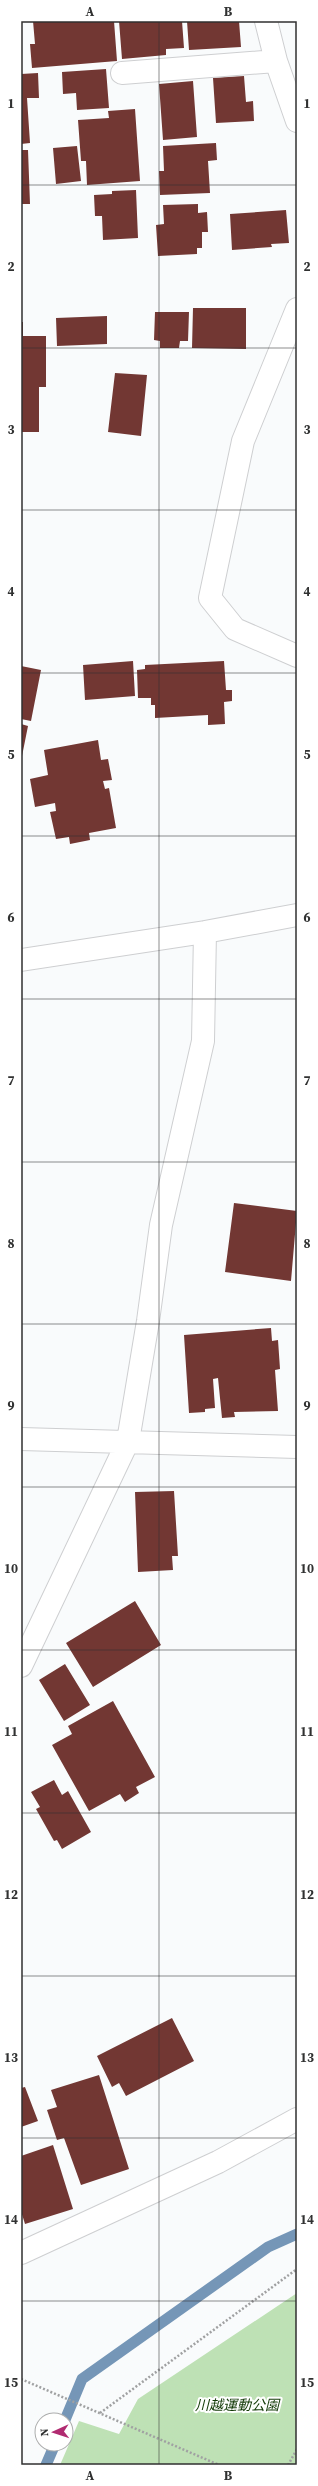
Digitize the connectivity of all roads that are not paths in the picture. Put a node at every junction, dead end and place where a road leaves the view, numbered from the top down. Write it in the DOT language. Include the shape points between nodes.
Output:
graph roads {
  1 [pos="266,21"];
  2 [pos="276,61"];
  3 [pos="122,73"];
  4 [pos="297,122"];
  5 [pos="297,309"];
  6 [pos="297,656"];
  7 [pos="297,914"];
  8 [pos="205,932"];
  9 [pos="21,960"];
  10 [pos="21,1439"];
  11 [pos="128,1441"];
  12 [pos="297,1447"];
  13 [pos="30,1630"];
  14 [pos="21,1666"];
  15 [pos="297,2119"];
  16 [pos="21,2253"];
  1 -- 2 [label="street"];
  2 -- 3 [label="street"];
  2 -- 4 [label="street"];
  5 -- 6 [label="street" via="243,441 210,598 236,630"];
  7 -- 8 [label="street"];
  8 -- 9 [label="street"];
  8 -- 11 [label="street" via="203,1041 161,1224"];
  10 -- 11 [label="street"];
  11 -- 12 [label="street"];
  11 -- 13 [label="street"];
  13 -- 14 [label="street"];
  15 -- 16 [label="street" via="218,2162"];
}
